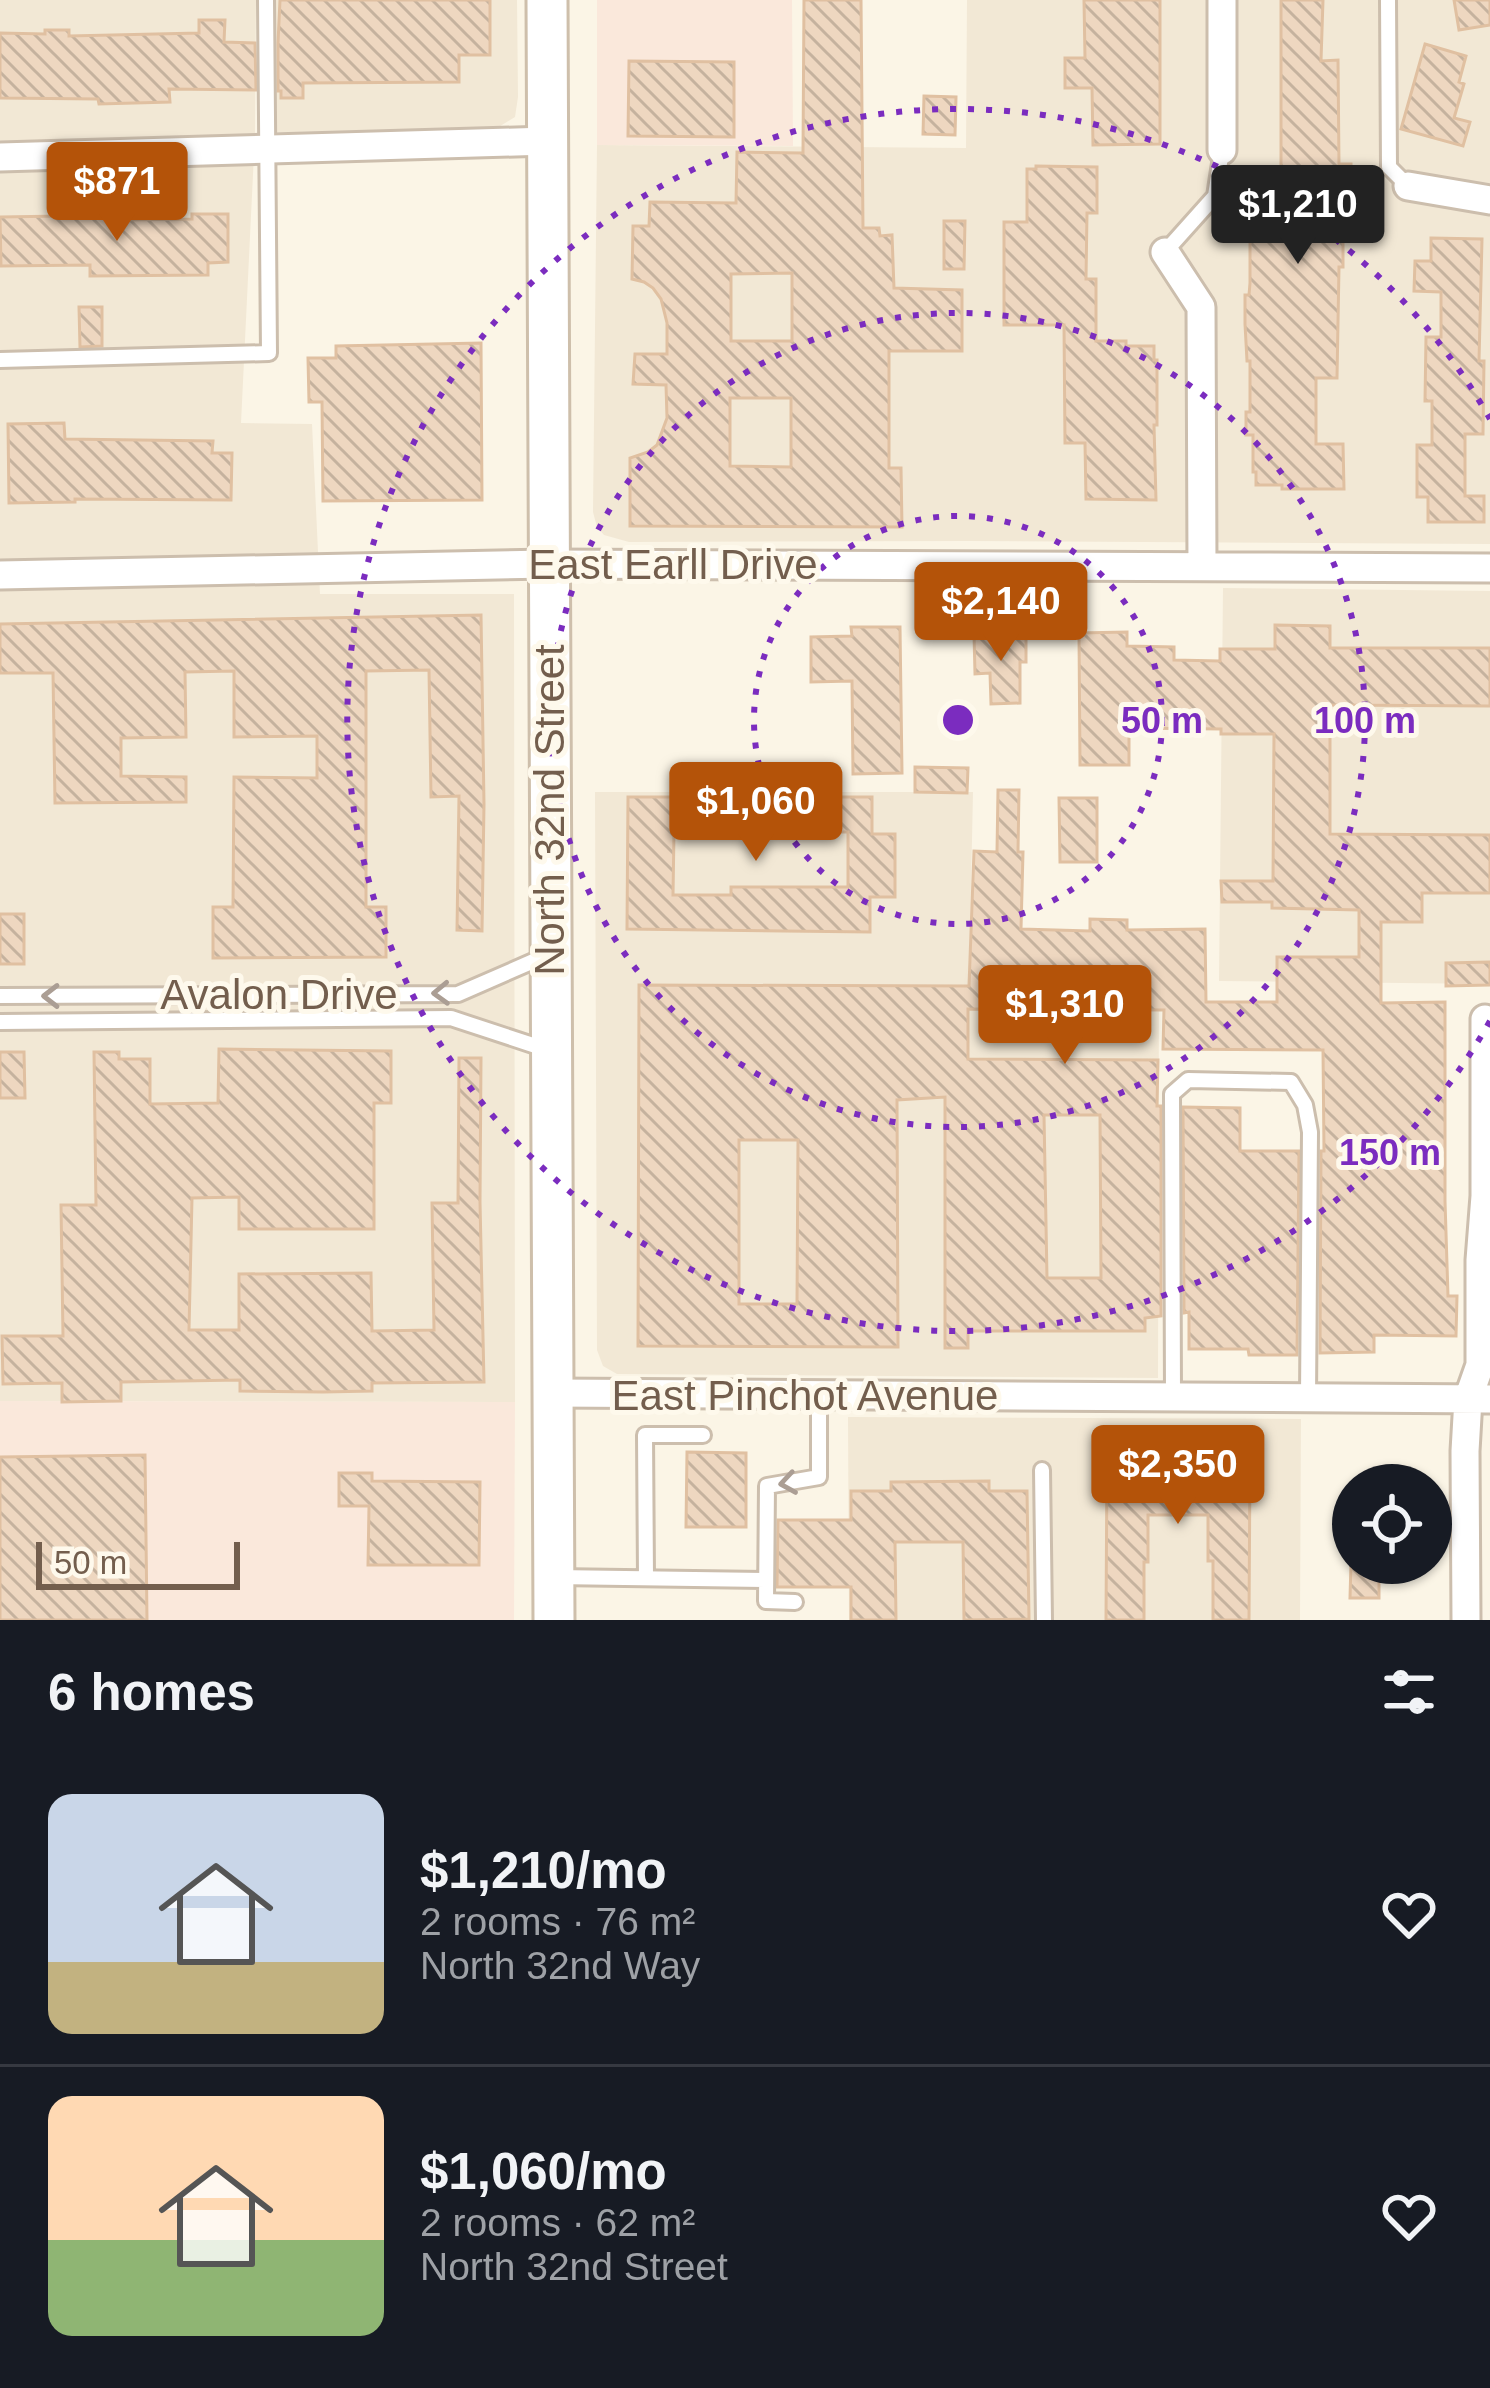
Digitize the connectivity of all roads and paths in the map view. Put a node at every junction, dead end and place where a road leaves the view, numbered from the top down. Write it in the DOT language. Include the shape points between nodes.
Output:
graph roads {
  1 [pos="266,0"];
  2 [pos="547,0"];
  3 [pos="1222,0"];
  4 [pos="1388,0"];
  5 [pos="547,141"];
  6 [pos="268,149"];
  7 [pos="1222,150"];
  8 [pos="0,157"];
  9 [pos="1408,186"];
  10 [pos="1490,200"];
  11 [pos="1165,252"];
  12 [pos="0,360"];
  13 [pos="548,564"];
  14 [pos="1202,566"];
  15 [pos="1490,568"];
  16 [pos="0,575"];
  17 [pos="550,954"];
  18 [pos="0,996"];
  19 [pos="1486,1019"];
  20 [pos="0,1022"];
  21 [pos="550,1051"];
  22 [pos="552,1393"];
  23 [pos="818,1395"];
  24 [pos="1173,1396"];
  25 [pos="1308,1398"];
  26 [pos="1479,1399"];
  27 [pos="703,1436"];
  28 [pos="1042,1470"];
  29 [pos="553,1577"];
  30 [pos="646,1578"];
  31 [pos="766,1580"];
  32 [pos="795,1602"];
  33 [pos="554,1620"];
  34 [pos="1044,1620"];
  35 [pos="1466,1620"];
  1 -- 6 [label="lane"];
  2 -- 5 [label="main road, North 32nd Street"];
  3 -- 7 [label="street"];
  4 -- 9 [label="lane" via="1389,167"];
  5 -- 6 [label="street"];
  5 -- 13 [label="main road, North 32nd Street"];
  6 -- 8 [label="street"];
  6 -- 12 [label="lane" via="269,352"];
  7 -- 11 [label="lane" via="1215,196"];
  9 -- 10 [label="street"];
  11 -- 14 [label="street" via="1201,307"];
  13 -- 14 [label="street, East Earll Drive"];
  13 -- 16 [label="street, East Earll Drive"];
  13 -- 17 [label="main road, North 32nd Street"];
  14 -- 15 [label="street, East Earll Drive"];
  17 -- 18 [label="lane, Avalon Drive, one-way" via="458,994"];
  17 -- 21 [label="main road, North 32nd Street"];
  19 -- 26 [label="street"];
  20 -- 21 [label="lane, Avalon Drive" via="451,1018"];
  21 -- 22 [label="main road, North 32nd Street"];
  22 -- 23 [label="street, East Pinchot Avenue"];
  22 -- 29 [label="main road, North 32nd Street"];
  23 -- 24 [label="street, East Pinchot Avenue"];
  23 -- 31 [label="lane, one-way" via="819,1478 767,1486"];
  24 -- 25 [label="street, East Pinchot Avenue"];
  24 -- 25 [label="lane" via="1172,1094 1188,1080 1291,1082 1305,1105"];
  25 -- 26 [label="street, East Pinchot Avenue"];
  26 -- 35 [label="street" via="1465,1451"];
  27 -- 30 [label="lane" via="645,1436"];
  28 -- 34 [label="lane"];
  29 -- 30 [label="lane"];
  29 -- 33 [label="main road, North 32nd Street"];
  30 -- 31 [label="lane"];
  31 -- 32 [label="lane" via="766,1601"];
}
